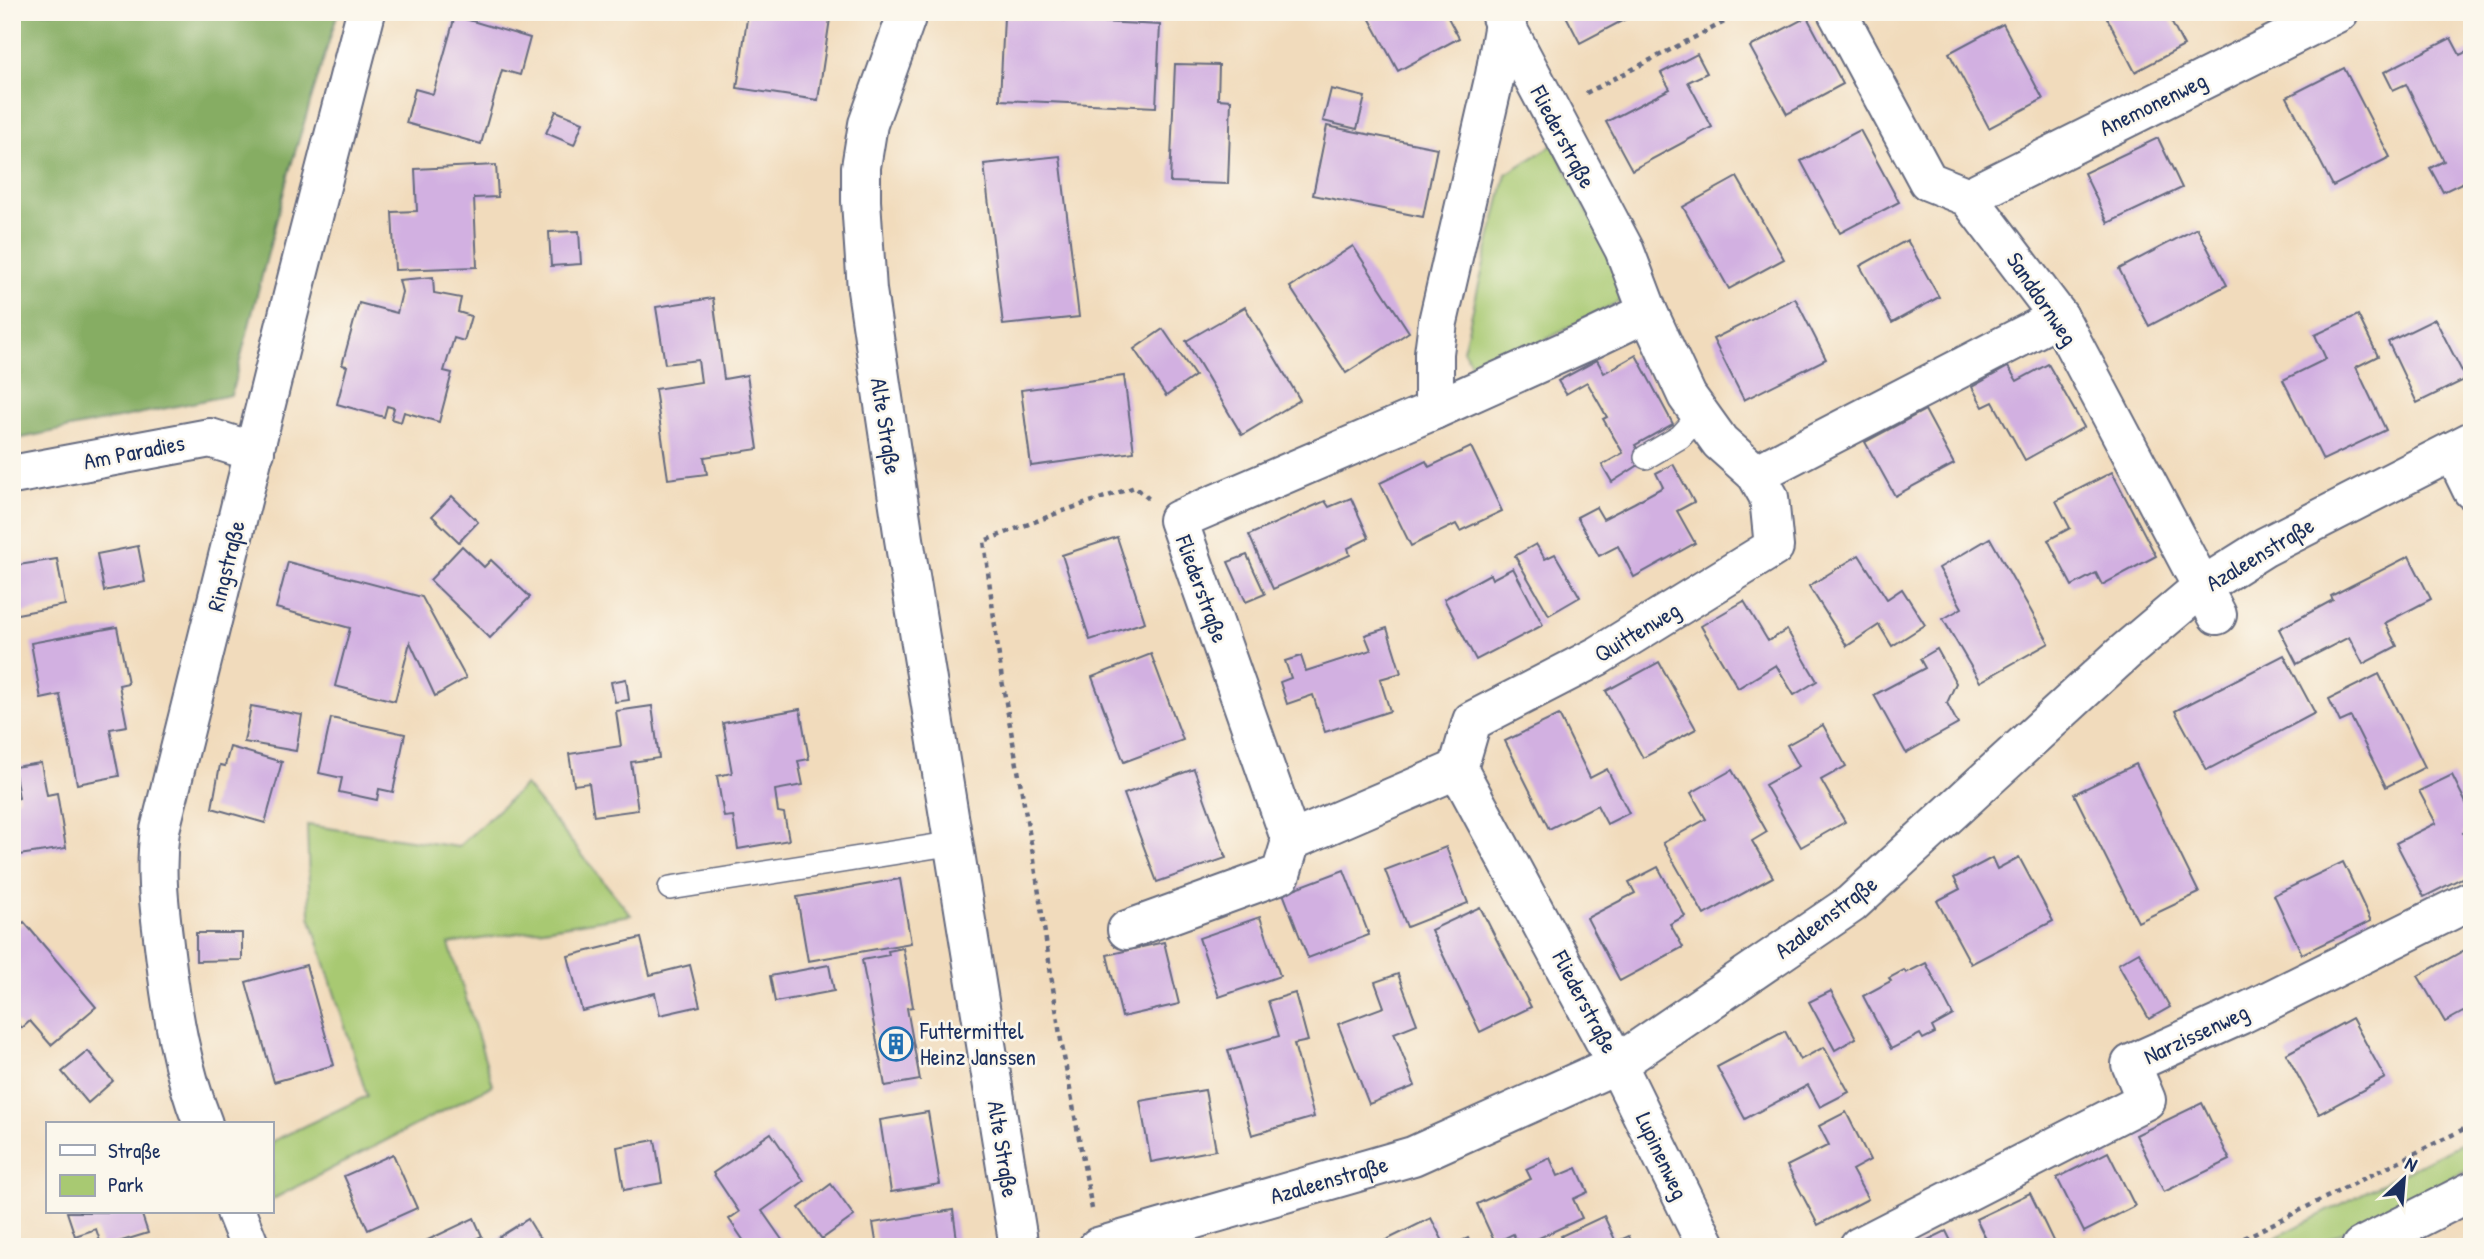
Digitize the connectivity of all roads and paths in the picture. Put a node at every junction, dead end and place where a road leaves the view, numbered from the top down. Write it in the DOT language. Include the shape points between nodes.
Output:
graph roads {
  1 [pos="366,12"];
  2 [pos="908,12"];
  3 [pos="1744,12"];
  4 [pos="1837,12"];
  5 [pos="2339,12"];
  6 [pos="1501,18"];
  7 [pos="1550,112"];
  8 [pos="1968,197"];
  9 [pos="1623,249"];
  10 [pos="1648,312"];
  11 [pos="2059,317"];
  12 [pos="1434,410"];
  13 [pos="1700,415"];
  14 [pos="2462,446"];
  15 [pos="255,453"];
  16 [pos="1646,457"];
  17 [pos="1756,474"];
  18 [pos="12,475"];
  19 [pos="2472,491"];
  20 [pos="2210,601"];
  21 [pos="1458,769"];
  22 [pos="1290,841"];
  23 [pos="955,843"];
  24 [pos="670,888"];
  25 [pos="2472,900"];
  26 [pos="1127,930"];
  27 [pos="1617,1064"];
  28 [pos="202,1122"];
  29 [pos="2472,1125"];
  30 [pos="2472,1191"];
  31 [pos="237,1214"];
  32 [pos="250,1247"];
  33 [pos="1019,1247"];
  34 [pos="1098,1247"];
  35 [pos="1706,1247"];
  36 [pos="1859,1247"];
  37 [pos="2226,1247"];
  38 [pos="2361,1247"];
  1 -- 15 [label="street, Ringstraße"];
  2 -- 23 [label="street, Alte Straße" via="868,124 861,201 880,386"];
  3 -- 7 [label="path"];
  4 -- 8 [label="street" via="1928,181"];
  5 -- 8 [label="street, Anemonenweg"];
  6 -- 7 [label="street, Fliederstraße"];
  6 -- 12 [label="street, Fliederstraße" via="1494,75 1438,322"];
  7 -- 9 [label="street, Fliederstraße"];
  8 -- 11 [label="street, Sanddornweg"];
  9 -- 10 [label="street, Quittenweg"];
  10 -- 12 [label="street, Fliederstraße"];
  10 -- 13 [label="street, Quittenweg" via="1686,396"];
  11 -- 17 [label="street"];
  11 -- 20 [label="street, Sanddornweg"];
  12 -- 22 [label="street, Fliederstraße" via="1178,520"];
  13 -- 16 [label="lane" via="1680,437"];
  13 -- 17 [label="street, Quittenweg" via="1720,442"];
  14 -- 19 [label="street"];
  14 -- 20 [label="street, Azaleenstraße" via="2265,547"];
  15 -- 18 [label="street, Am Paradies" via="210,438"];
  15 -- 28 [label="street, Ringstraße" via="156,858 174,1022"];
  17 -- 21 [label="street, Quittenweg" via="1769,497 1774,547 1598,656 1472,721"];
  20 -- 27 [label="street, Azaleenstraße" via="2115,660 1851,904"];
  21 -- 22 [label="street"];
  21 -- 27 [label="street, Fliederstraße"];
  22 -- 26 [label="street" via="1281,874"];
  23 -- 24 [label="lane"];
  23 -- 33 [label="street, Alte Straße"];
  25 -- 36 [label="street, Narzissenweg" via="2131,1064 2146,1100"];
  27 -- 34 [label="street, Azaleenstraße" via="1413,1156"];
  27 -- 35 [label="street, Lupinenweg"];
  29 -- 37 [label="path"];
  30 -- 38 [label="street"];
  31 -- 32 [label="street"];
}
